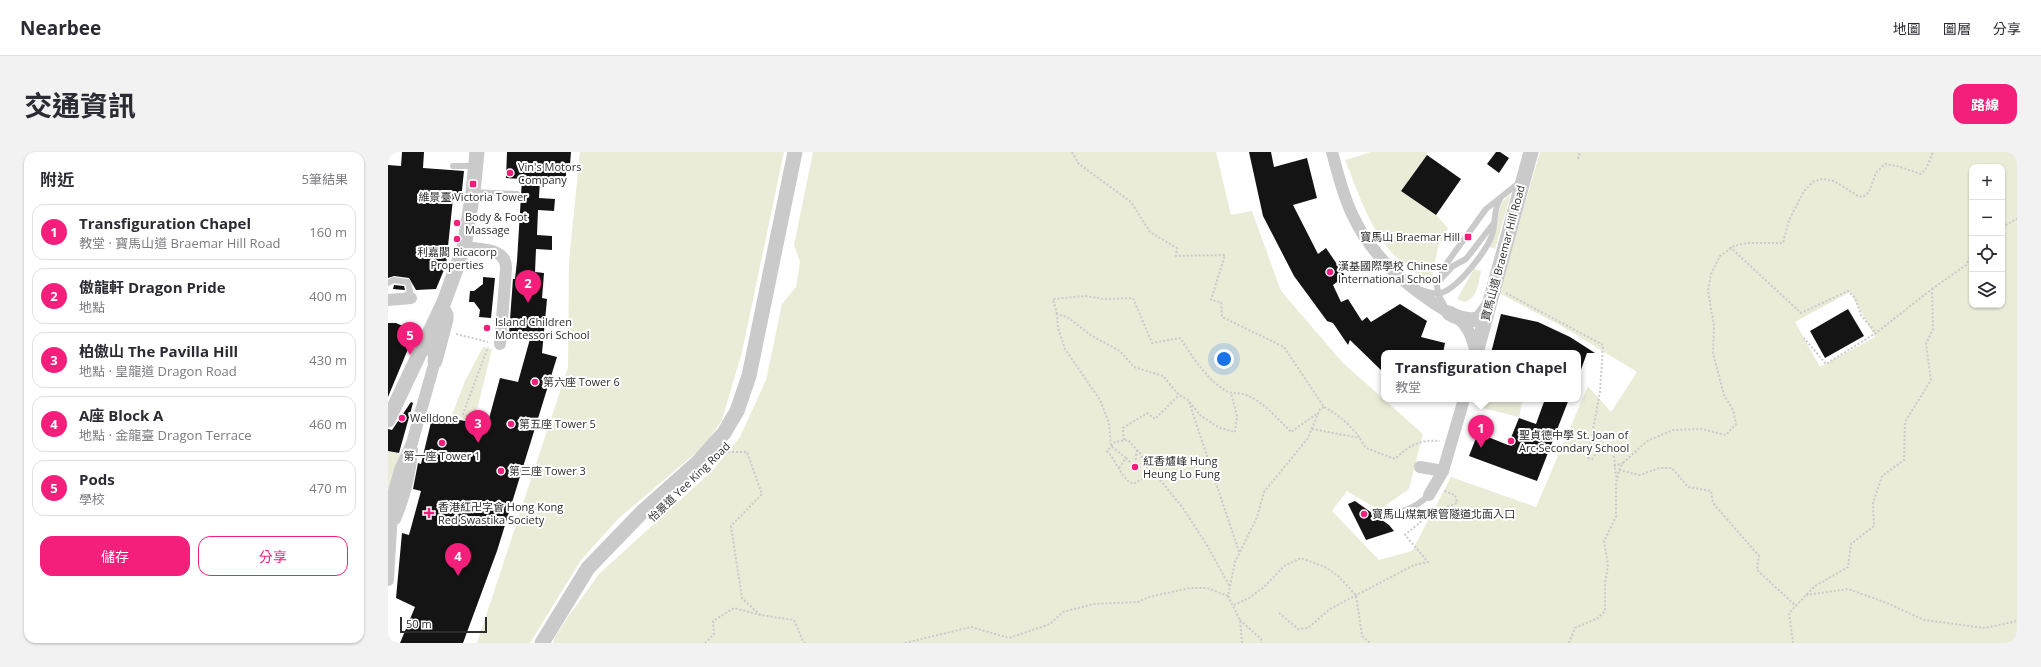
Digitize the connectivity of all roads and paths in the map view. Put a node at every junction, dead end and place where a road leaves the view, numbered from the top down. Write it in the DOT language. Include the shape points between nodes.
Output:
graph roads {
  1 [pos="794,152"];
  2 [pos="1072,152"];
  3 [pos="1332,152"];
  4 [pos="1531,152"];
  5 [pos="1580,152"];
  6 [pos="1933,152"];
  7 [pos="476,159"];
  8 [pos="1578,159"];
  9 [pos="453,166"];
  10 [pos="1523,180"];
  11 [pos="473,192"];
  12 [pos="517,194"];
  13 [pos="1502,196"];
  14 [pos="2017,219"];
  15 [pos="1494,222"];
  16 [pos="2005,225"];
  17 [pos="464,248"];
  18 [pos="1730,248"];
  19 [pos="1969,259"];
  20 [pos="388,283"];
  21 [pos="1437,285"];
  22 [pos="1409,286"];
  23 [pos="1932,289"];
  24 [pos="1505,293"];
  25 [pos="1438,294"];
  26 [pos="408,298"];
  27 [pos="388,300"];
  28 [pos="1490,304"];
  29 [pos="442,307"];
  30 [pos="1056,314"];
  31 [pos="1452,315"];
  32 [pos="450,332"];
  33 [pos="1876,333"];
  34 [pos="1804,338"];
  35 [pos="424,343"];
  36 [pos="495,343"];
  37 [pos="488,348"];
  38 [pos="1475,350"];
  39 [pos="1477,350"];
  40 [pos="435,361"];
  41 [pos="1231,393"];
  42 [pos="1178,395"];
  43 [pos="1188,400"];
  44 [pos="1463,402"];
  45 [pos="1324,407"];
  46 [pos="1318,413"];
  47 [pos="475,419"];
  48 [pos="388,420"];
  49 [pos="1312,429"];
  50 [pos="1360,438"];
  51 [pos="1124,440"];
  52 [pos="1443,441"];
  53 [pos="1111,446"];
  54 [pos="727,448"];
  55 [pos="1137,449"];
  56 [pos="1126,458"];
  57 [pos="1623,463"];
  58 [pos="1614,466"];
  59 [pos="1420,467"];
  60 [pos="1119,468"];
  61 [pos="1619,470"];
  62 [pos="1443,471"];
  63 [pos="1150,474"];
  64 [pos="1617,478"];
  65 [pos="1440,490"];
  66 [pos="1429,495"];
  67 [pos="1384,514"];
  68 [pos="1239,553"];
  69 [pos="388,580"];
  70 [pos="1230,587"];
  71 [pos="1356,595"];
  72 [pos="1806,595"];
  73 [pos="1228,596"];
  74 [pos="1234,605"];
  75 [pos="1796,606"];
  76 [pos="1279,613"];
  77 [pos="760,615"];
  78 [pos="1240,620"];
  79 [pos="2017,621"];
  80 [pos="542,643"];
  81 [pos="705,643"];
  82 [pos="805,643"];
  83 [pos="905,643"];
  84 [pos="1242,643"];
  85 [pos="1262,643"];
  86 [pos="1370,643"];
  87 [pos="1569,643"];
  88 [pos="1792,643"];
  1 -- 80 [label="street, 怡景道 Yee King Road" via="749,376 737,412 707,453 643,511 588,568"];
  2 -- 45 [label="path" via="1079,164 1131,202 1150,232 1178,248 1176,256 1225,255 1212,300 1221,302 1222,317 1284,348"];
  3 -- 22 [label="street" via="1346,201 1359,228 1380,256"];
  4 -- 10 [label="street, 寶馬山道 Braemar Hill Road"];
  5 -- 8 [label="path"];
  6 -- 18 [label="path" via="1921,174 1884,164 1875,174 1869,192 1863,197 1831,180 1814,181 1804,191 1789,220 1783,243 1747,243"];
  7 -- 9 [label="lane"];
  7 -- 11 [label="street"];
  10 -- 13 [label="lane"];
  10 -- 28 [label="street, 寶馬山道 Braemar Hill Road"];
  11 -- 12 [label="lane"];
  11 -- 17 [label="street"];
  13 -- 15 [label="lane"];
  13 -- 21 [label="lane" via="1486,209 1455,251 1440,272"];
  14 -- 16 [label="path"];
  15 -- 21 [label="lane" via="1466,259 1453,266"];
  15 -- 25 [label="lane" via="1488,244 1473,265 1454,285"];
  17 -- 29 [label="street" via="450,273"];
  17 -- 36 [label="street" via="497,252 505,259 506,269"];
  18 -- 33 [label="path" via="1801,313 1848,291"];
  18 -- 57 [label="path" via="1714,264 1708,291 1714,326 1714,360 1736,424 1726,434 1702,429 1673,430 1647,441"];
  19 -- 23 [label="path" via="1966,265"];
  20 -- 26 [label="lane" via="393,280 408,282"];
  21 -- 25 [label="lane"];
  22 -- 25 [label="lane"];
  22 -- 31 [label="street"];
  23 -- 33 [label="path"];
  23 -- 72 [label="path" via="1933,329 1926,344 1931,380 1905,422 1904,460 1882,476 1873,503 1874,526 1851,544 1848,567 1815,586"];
  24 -- 58 [label="path" via="1603,345 1600,392 1588,458 1592,459 1603,446 1612,446"];
  25 -- 31 [label="lane"];
  26 -- 27 [label="street"];
  28 -- 31 [label="street" via="1479,319 1472,320"];
  28 -- 39 [label="street, 寶馬山道 Braemar Hill Road"];
  29 -- 35 [label="street"];
  29 -- 40 [label="street" via="446,319"];
  30 -- 41 [label="path" via="1053,299 1085,296 1105,299 1133,298 1152,343 1180,338 1198,365 1223,390"];
  30 -- 42 [label="path" via="1067,317 1092,336 1120,351 1134,367 1163,376"];
  30 -- 53 [label="path" via="1065,349 1100,400 1109,423"];
  31 -- 38 [label="street" via="1470,331"];
  32 -- 36 [label="path"];
  33 -- 34 [label="path" via="1826,364"];
  35 -- 40 [label="street" via="430,347"];
  35 -- 48 [label="street"];
  37 -- 47 [label="path" via="462,414"];
  40 -- 69 [label="street" via="412,443 400,470 393,495"];
  41 -- 43 [label="path" via="1237,416 1235,432 1220,428 1201,416"];
  41 -- 46 [label="path" via="1246,395 1270,411 1291,432"];
  42 -- 43 [label="path"];
  42 -- 51 [label="path" via="1155,419 1147,413 1123,428"];
  43 -- 68 [label="path"];
  44 -- 62 [label="street"];
  45 -- 46 [label="path"];
  45 -- 50 [label="path" via="1336,414"];
  46 -- 49 [label="path"];
  49 -- 50 [label="path"];
  49 -- 68 [label="path" via="1308,438 1264,492 1256,517"];
  50 -- 52 [label="path" via="1366,448 1395,459 1411,445 1430,440"];
  51 -- 53 [label="path"];
  51 -- 55 [label="path" via="1128,440"];
  53 -- 56 [label="path"];
  53 -- 60 [label="path" via="1107,451"];
  54 -- 77 [label="path, 怡景道 Yee King Road" via="723,452 747,452 762,494 731,526 742,598"];
  55 -- 56 [label="path" via="1134,467"];
  55 -- 63 [label="path"];
  56 -- 60 [label="path"];
  57 -- 58 [label="path"];
  57 -- 61 [label="path"];
  58 -- 64 [label="path"];
  59 -- 62 [label="street"];
  60 -- 63 [label="path" via="1125,481 1133,484"];
  61 -- 64 [label="path"];
  61 -- 75 [label="path" via="1640,475 1660,468 1672,468 1688,487 1711,491 1713,503 1759,556 1757,570"];
  62 -- 66 [label="street"];
  63 -- 70 [label="path" via="1160,480 1183,508"];
  64 -- 87 [label="path" via="1617,512 1604,541 1608,564 1604,611 1598,618 1575,628"];
  65 -- 71 [label="path" via="1455,495 1457,503 1431,513 1405,534 1428,562 1414,565"];
  66 -- 67 [label="lane" via="1411,509 1398,514"];
  68 -- 70 [label="path" via="1234,562"];
  70 -- 73 [label="path"];
  71 -- 74 [label="path" via="1338,576 1325,567 1302,558 1284,566 1254,594"];
  71 -- 76 [label="path" via="1330,610 1308,628 1298,628"];
  71 -- 86 [label="path" via="1362,636"];
  72 -- 75 [label="path"];
  72 -- 79 [label="path" via="1848,589 1924,620 1985,628"];
  73 -- 74 [label="path"];
  73 -- 83 [label="path" via="1207,588 1190,588 1138,602 1093,604 1078,608 1064,612 1050,624 1009,638 971,627"];
  74 -- 78 [label="path"];
  75 -- 88 [label="path" via="1789,613"];
  77 -- 81 [label="path" via="734,608 713,621 714,634"];
  77 -- 82 [label="path" via="794,620"];
  78 -- 84 [label="path"];
  78 -- 85 [label="path" via="1261,639"];
}
